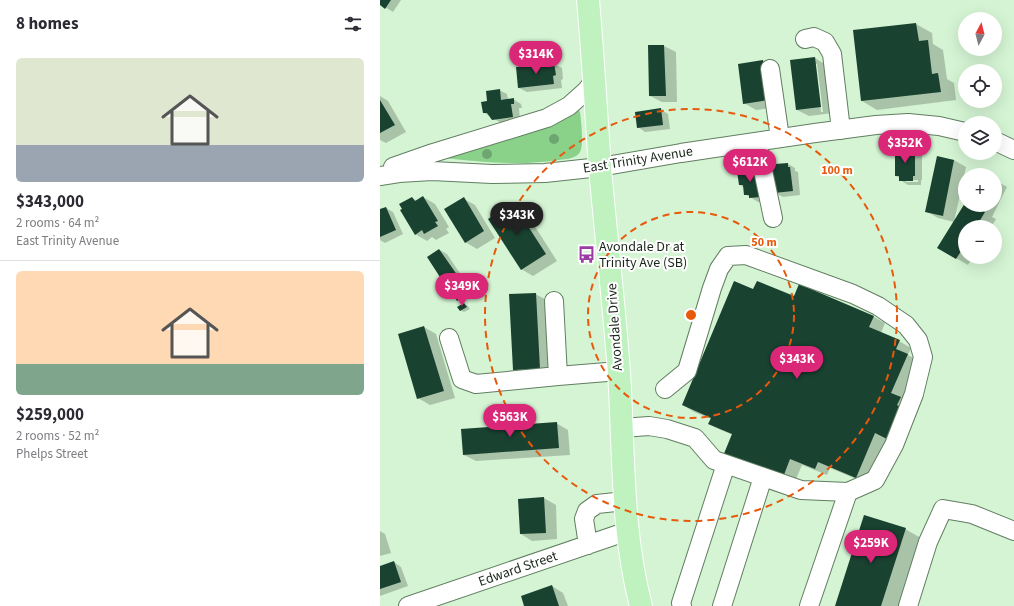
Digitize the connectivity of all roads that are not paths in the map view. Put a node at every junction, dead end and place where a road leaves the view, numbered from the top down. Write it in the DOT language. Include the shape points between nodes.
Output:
graph roads {
  1 [pos="588,0"];
  2 [pos="805,39"];
  3 [pos="770,69"];
  4 [pos="594,80"];
  5 [pos="841,130"];
  6 [pos="958,130"];
  7 [pos="780,138"];
  8 [pos="758,142"];
  9 [pos="1002,144"];
  10 [pos="1014,150"];
  11 [pos="600,167"];
  12 [pos="380,172"];
  13 [pos="380,176"];
  14 [pos="773,218"];
  15 [pos="554,301"];
  16 [pos="449,338"];
  17 [pos="618,371"];
  18 [pos="558,376"];
  19 [pos="665,388"];
  20 [pos="622,428"];
  21 [pos="726,464"];
  22 [pos="763,477"];
  23 [pos="848,492"];
  24 [pos="625,501"];
  25 [pos="628,531"];
  26 [pos="1014,531"];
  27 [pos="588,545"];
  28 [pos="408,606"];
  29 [pos="641,606"];
  30 [pos="682,606"];
  31 [pos="722,606"];
  32 [pos="809,606"];
  33 [pos="908,606"];
  1 -- 4 [label="main road, Avondale Drive"];
  2 -- 5 [label="street" via="814,37 825,42 832,54"];
  3 -- 7 [label="street"];
  4 -- 11 [label="main road, Avondale Drive"];
  4 -- 12 [label="street" via="569,106 547,118"];
  5 -- 6 [label="street, East Trinity Avenue" via="908,123"];
  5 -- 7 [label="street, East Trinity Avenue"];
  7 -- 8 [label="street, East Trinity Avenue"];
  8 -- 11 [label="street, East Trinity Avenue"];
  8 -- 14 [label="street"];
  9 -- 10 [label="street"];
  11 -- 13 [label="street, East Trinity Avenue" via="545,173 432,171"];
  11 -- 17 [label="main road, Avondale Drive"];
  15 -- 18 [label="street"];
  16 -- 18 [label="street" via="462,380 476,384"];
  17 -- 18 [label="street"];
  17 -- 20 [label="main road, Avondale Drive"];
  19 -- 23 [label="street" via="687,371 712,288 719,269 728,256 746,255 853,294 878,306 906,325 918,340 923,357 909,408 894,445 875,480"];
  20 -- 21 [label="street" via="649,426 695,438 714,460"];
  20 -- 24 [label="main road, Avondale Drive"];
  21 -- 22 [label="street"];
  21 -- 30 [label="street"];
  22 -- 23 [label="street" via="801,490"];
  22 -- 31 [label="street"];
  23 -- 32 [label="street"];
  24 -- 25 [label="main road, Avondale Drive"];
  24 -- 27 [label="street" via="597,504 587,511 584,519"];
  25 -- 27 [label="street, Edward Street"];
  25 -- 29 [label="main road, Avondale Drive"];
  26 -- 33 [label="street" via="972,514 943,509 928,542"];
  27 -- 28 [label="street, Edward Street"];
}
